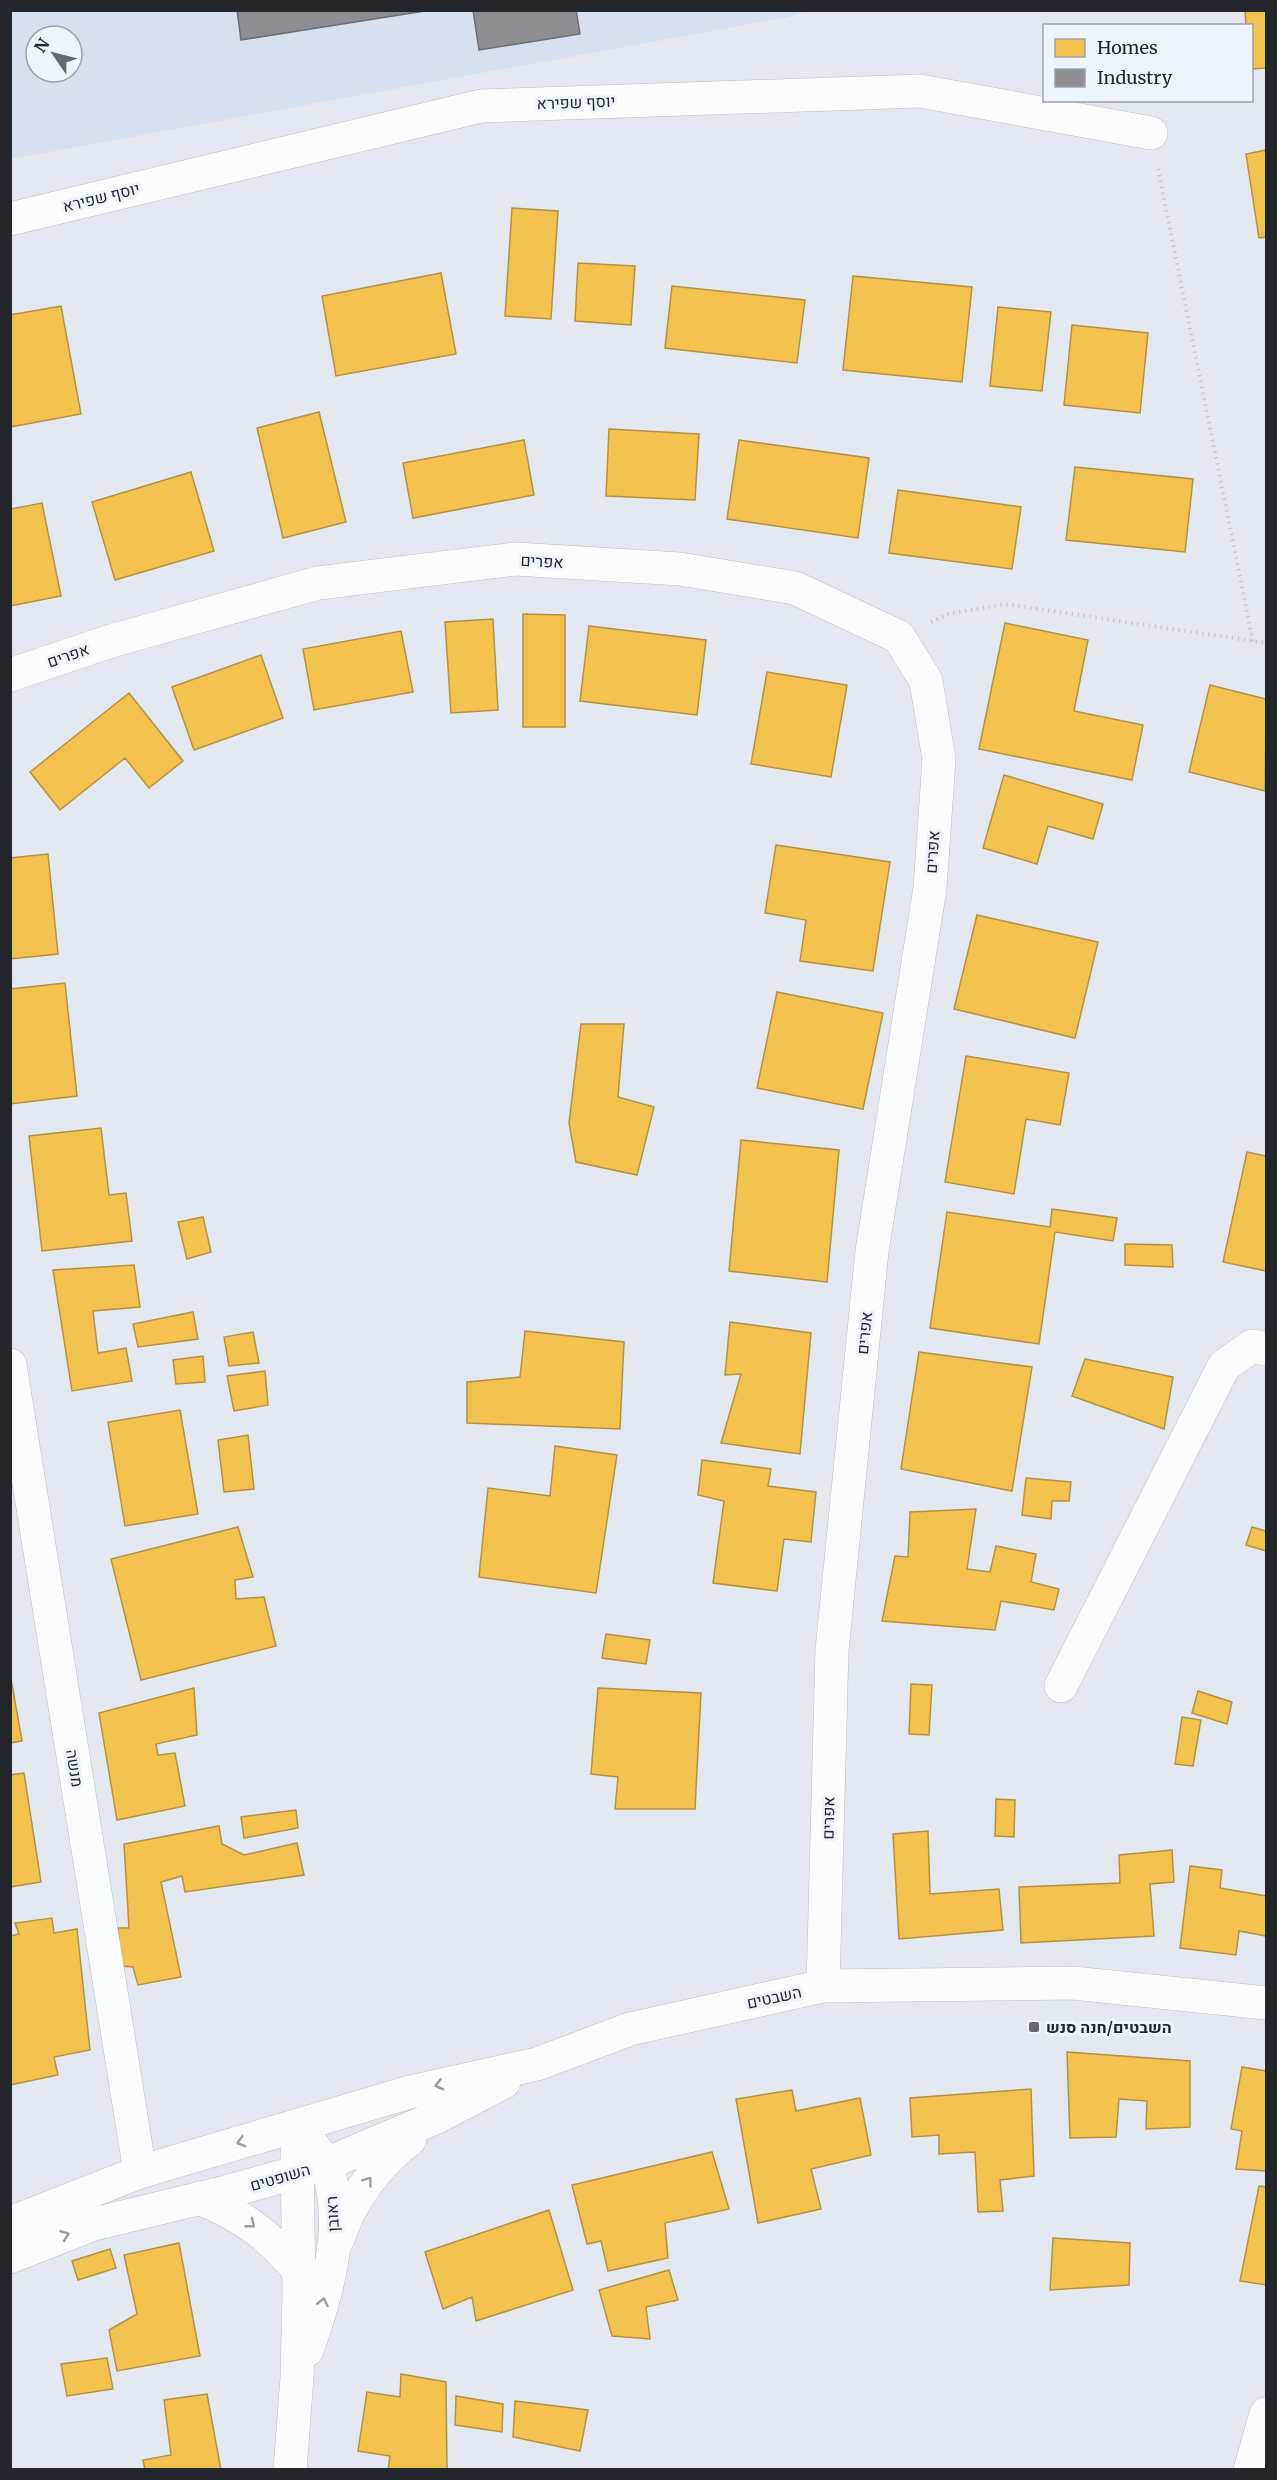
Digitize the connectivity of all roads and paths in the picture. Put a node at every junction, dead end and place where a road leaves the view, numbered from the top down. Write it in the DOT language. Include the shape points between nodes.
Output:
graph roads {
  1 [pos="1151,133"];
  2 [pos="10,219"];
  3 [pos="899,637"];
  4 [pos="1253,642"];
  5 [pos="1266,643"];
  6 [pos="10,675"];
  7 [pos="1266,1349"];
  8 [pos="10,1365"];
  9 [pos="1061,1686"];
  10 [pos="824,1986"];
  11 [pos="1266,2004"];
  12 [pos="537,2064"];
  13 [pos="437,2117"];
  14 [pos="298,2126"];
  15 [pos="311,2168"];
  16 [pos="140,2172"];
  17 [pos="199,2198"];
  18 [pos="10,2223"];
  19 [pos="333,2252"];
  20 [pos="10,2257"];
  21 [pos="298,2270"];
  22 [pos="297,2377"];
  23 [pos="1266,2414"];
  24 [pos="290,2469"];
  25 [pos="1250,2469"];
  1 -- 2 [label="street, יוסף שפירא" via="920,91 482,106"];
  1 -- 4 [label="path"];
  3 -- 4 [label="path" via="948,614 1005,604"];
  3 -- 6 [label="street, אפרים" via="795,588 680,569 516,559 318,583 111,641"];
  3 -- 10 [label="street, אפרים" via="926,681 939,759 930,888 872,1251 832,1650"];
  4 -- 5 [label="path"];
  7 -- 9 [label="street" via="1252,1347 1224,1366"];
  8 -- 16 [label="street, מנשה"];
  10 -- 11 [label="street, השבטים" via="1073,1983"];
  10 -- 12 [label="street, השבטים" via="630,2029"];
  12 -- 13 [label="street, השופטים"];
  12 -- 14 [label="street, השבטים, one-way" via="410,2092"];
  13 -- 15 [label="street, השופטים"];
  19 -- 13 [label="street, one-way" via="344,2220 376,2170"];
  14 -- 15 [label="street, ראובן"];
  14 -- 16 [label="street, one-way"];
  15 -- 17 [label="street, השופטים"];
  15 -- 19 [label="street, ראובן" via="333,2198"];
  15 -- 21 [label="street, ראובן"];
  16 -- 18 [label="street"];
  20 -- 17 [label="street, השופטים, one-way" via="94,2224"];
  17 -- 21 [label="street, one-way" via="242,2217"];
  22 -- 19 [label="street, ראובן, one-way" via="320,2314"];
  21 -- 22 [label="street, ראובן"];
  22 -- 24 [label="street, ראובן"];
  23 -- 25 [label="street"];
}
